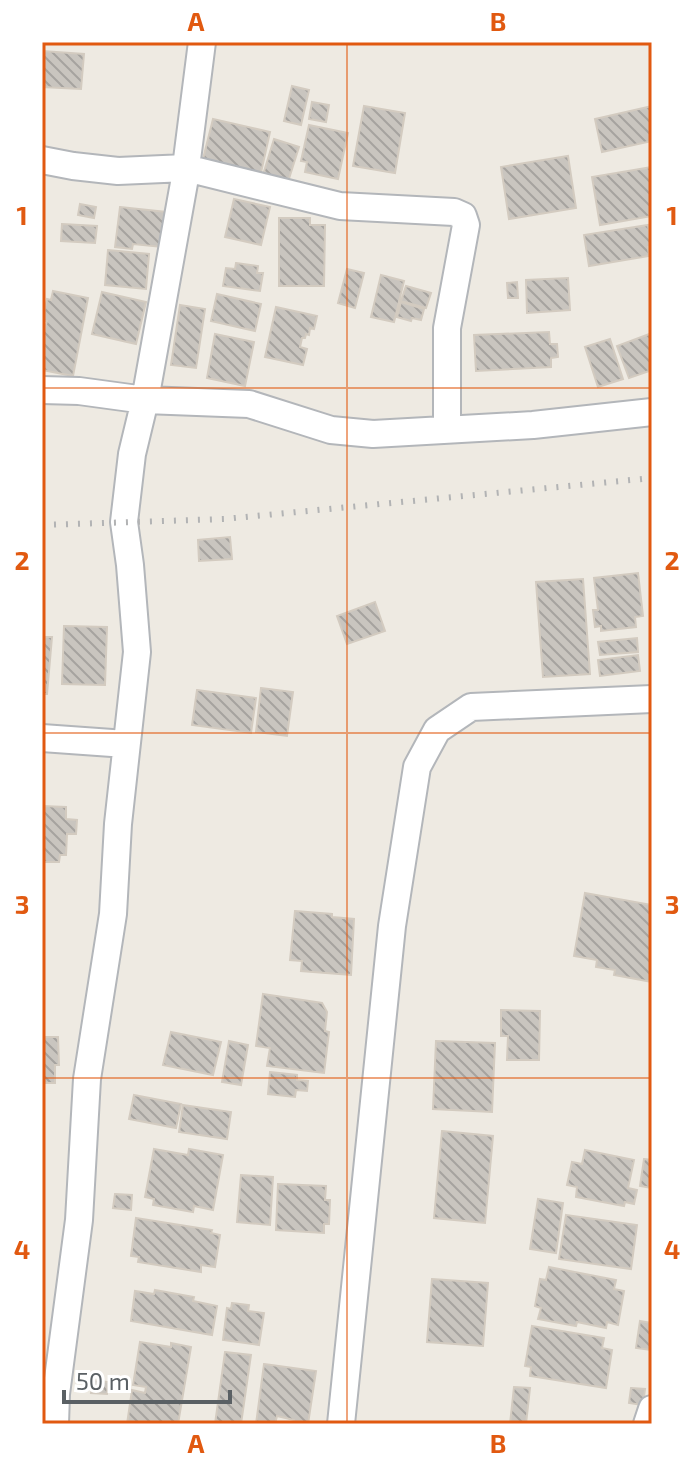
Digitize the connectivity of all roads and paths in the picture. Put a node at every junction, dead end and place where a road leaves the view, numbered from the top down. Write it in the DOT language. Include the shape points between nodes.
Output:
graph roads {
  1 [pos="202,42"];
  2 [pos="42,160"];
  3 [pos="186,168"];
  4 [pos="42,390"];
  5 [pos="145,400"];
  6 [pos="652,412"];
  7 [pos="447,428"];
  8 [pos="652,699"];
  9 [pos="42,738"];
  10 [pos="126,744"];
  11 [pos="49,1393"];
  12 [pos="652,1409"];
  13 [pos="55,1424"];
  14 [pos="341,1424"];
  15 [pos="647,1424"];
  1 -- 3 [label="street"];
  2 -- 3 [label="street" via="118,171"];
  3 -- 5 [label="street"];
  3 -- 7 [label="street" via="340,206 463,216 466,225 447,328"];
  4 -- 5 [label="street"];
  5 -- 7 [label="street" via="249,404 331,430 373,434"];
  5 -- 10 [label="street" via="124,522 137,652"];
  6 -- 7 [label="street"];
  8 -- 14 [label="street" via="471,707 437,730 417,767 392,926"];
  9 -- 10 [label="street"];
  10 -- 11 [label="street" via="113,914 87,1079 79,1220"];
  11 -- 13 [label="street"];
  12 -- 15 [label="street"];
}
